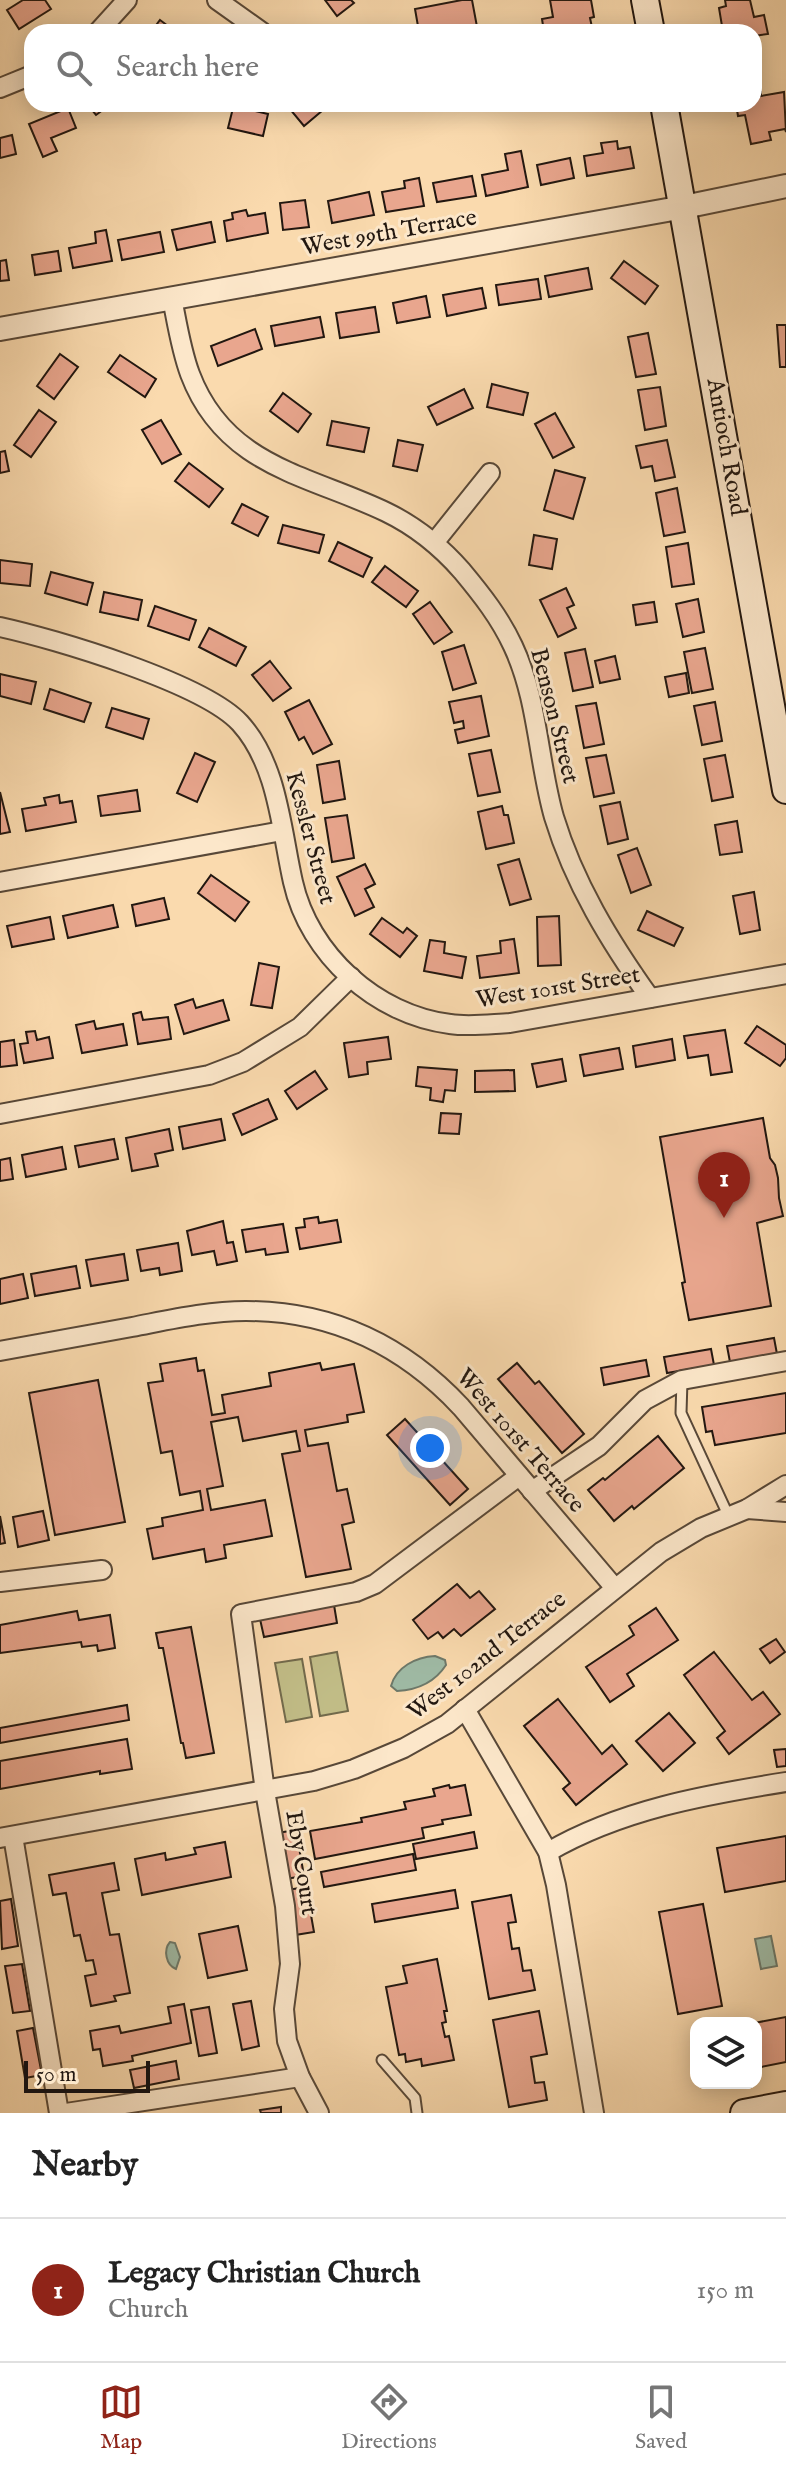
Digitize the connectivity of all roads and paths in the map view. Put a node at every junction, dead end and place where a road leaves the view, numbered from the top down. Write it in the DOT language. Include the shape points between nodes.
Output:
graph roads {
  1 [pos="127,0"];
  2 [pos="217,0"];
  3 [pos="645,0"];
  4 [pos="105,24"];
  5 [pos="251,24"];
  6 [pos="650,24"];
  7 [pos="24,78"];
  8 [pos="0,88"];
  9 [pos="666,112"];
  10 [pos="786,186"];
  11 [pos="684,207"];
  12 [pos="172,298"];
  13 [pos="0,329"];
  14 [pos="490,473"];
  15 [pos="434,543"];
  16 [pos="0,627"];
  17 [pos="786,790"];
  18 [pos="282,831"];
  19 [pos="0,882"];
  20 [pos="786,974"];
  21 [pos="351,977"];
  22 [pos="650,998"];
  23 [pos="0,1114"];
  24 [pos="0,1351"];
  25 [pos="786,1361"];
  26 [pos="682,1380"];
  27 [pos="519,1476"];
  28 [pos="786,1485"];
  29 [pos="532,1491"];
  30 [pos="786,1512"];
  31 [pos="738,1513"];
  32 [pos="102,1570"];
  33 [pos="0,1582"];
  34 [pos="614,1587"];
  35 [pos="465,1709"];
  36 [pos="786,1782"];
  37 [pos="265,1791"];
  38 [pos="6,1837"];
  39 [pos="548,1852"];
  40 [pos="382,2060"];
  41 [pos="300,2077"];
  42 [pos="786,2105"];
  43 [pos="59,2113"];
  44 [pos="66,2113"];
  45 [pos="319,2113"];
  46 [pos="417,2113"];
  47 [pos="594,2113"];
  48 [pos="744,2113"];
  1 -- 4 [label="street"];
  2 -- 5 [label="street"];
  3 -- 6 [label="main road"];
  7 -- 8 [label="street"];
  9 -- 11 [label="main road, Antioch Road"];
  10 -- 11 [label="street, West 99th Terrace"];
  11 -- 12 [label="street, West 99th Terrace"];
  11 -- 17 [label="main road, Antioch Road"];
  12 -- 13 [label="street, West 99th Terrace"];
  12 -- 15 [label="street, Benson Street" via="191,377 205,404 244,448 269,464 386,512"];
  14 -- 15 [label="street"];
  15 -- 22 [label="street, Benson Street" via="495,612 515,649 555,819 574,870 598,921"];
  16 -- 18 [label="street, Kessler Street" via="169,682 207,699 239,722 269,775"];
  18 -- 19 [label="street"];
  18 -- 21 [label="street, Kessler Street" via="301,909 327,952"];
  20 -- 22 [label="street, West 101st Street"];
  21 -- 22 [label="street, West 101st Street" via="408,1012 473,1026"];
  21 -- 23 [label="street" via="300,1027 243,1062 194,1078"];
  24 -- 27 [label="street, West 101st Terrace" via="201,1314 246,1311 321,1320 361,1333 435,1379"];
  25 -- 26 [label="street"];
  26 -- 29 [label="street" via="645,1400 599,1446"];
  26 -- 31 [label="lane" via="681,1413"];
  27 -- 29 [label="street, West 101st Terrace"];
  27 -- 37 [label="street, Eby Court" via="375,1584 241,1614"];
  28 -- 31 [label="street, West 102nd Terrace"];
  29 -- 34 [label="street, West 101st Terrace"];
  30 -- 31 [label="street, West 102nd Terrace"];
  31 -- 34 [label="street, West 102nd Terrace" via="701,1528"];
  32 -- 33 [label="street"];
  34 -- 35 [label="street, West 102nd Terrace"];
  35 -- 37 [label="street, West 102nd Terrace" via="404,1748 354,1769"];
  35 -- 39 [label="street"];
  36 -- 39 [label="street" via="613,1820"];
  37 -- 38 [label="street, West 102nd Terrace"];
  37 -- 41 [label="street, Eby Court" via="285,1906 290,1964 284,2009 287,2041"];
  38 -- 43 [label="street"];
  39 -- 47 [label="street"];
  40 -- 46 [label="lane" via="415,2098"];
  41 -- 44 [label="street"];
  41 -- 45 [label="street, Eby Court"];
  42 -- 48 [label="main road"];
}
